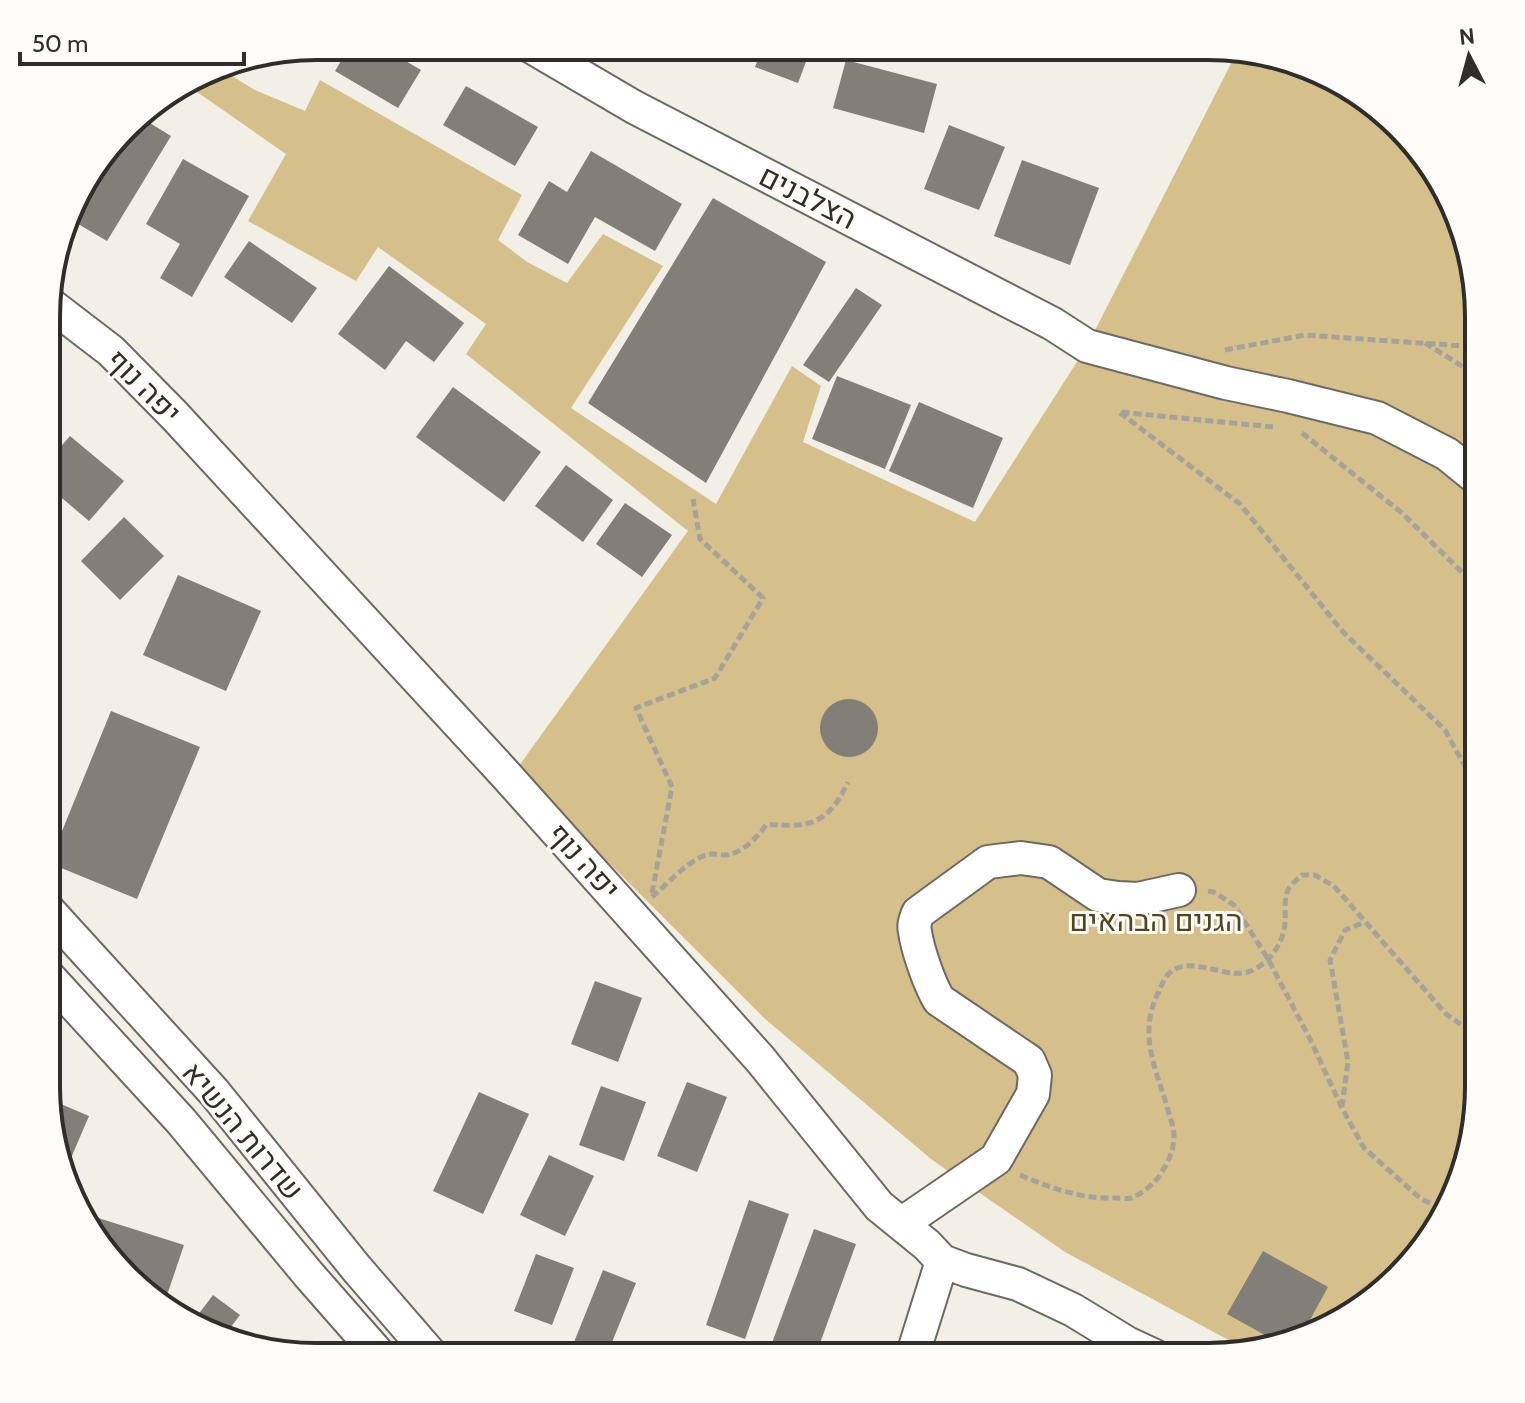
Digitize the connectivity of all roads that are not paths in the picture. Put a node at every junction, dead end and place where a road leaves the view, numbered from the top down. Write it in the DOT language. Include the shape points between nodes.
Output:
graph roads {
  1 [pos="554,60"];
  2 [pos="60,312"];
  3 [pos="1464,468"];
  4 [pos="1179,890"];
  5 [pos="61,924"];
  6 [pos="61,990"];
  7 [pos="901,1224"];
  8 [pos="942,1261"];
  9 [pos="917,1342"];
  10 [pos="1126,1342"];
  11 [pos="369,1343"];
  12 [pos="421,1343"];
  1 -- 3 [label="street, הצלבנים" via="1087,346 1377,418"];
  2 -- 7 [label="street, יפה נוף" via="111,351 175,416 625,907 760,1059 879,1206"];
  4 -- 7 [label="street" via="1138,899 1098,895 1049,862 1002,859 988,862 918,913 915,932 939,1000 1029,1061 1035,1075 1033,1094 996,1159"];
  5 -- 12 [label="street, שדרות הנשיא" via="214,1092"];
  6 -- 11 [label="street, שדרות הנשיא" via="181,1121"];
  7 -- 8 [label="street, יפה נוף"];
  8 -- 9 [label="street"];
  8 -- 10 [label="street, יפה נוף" via="1018,1284"];
}
